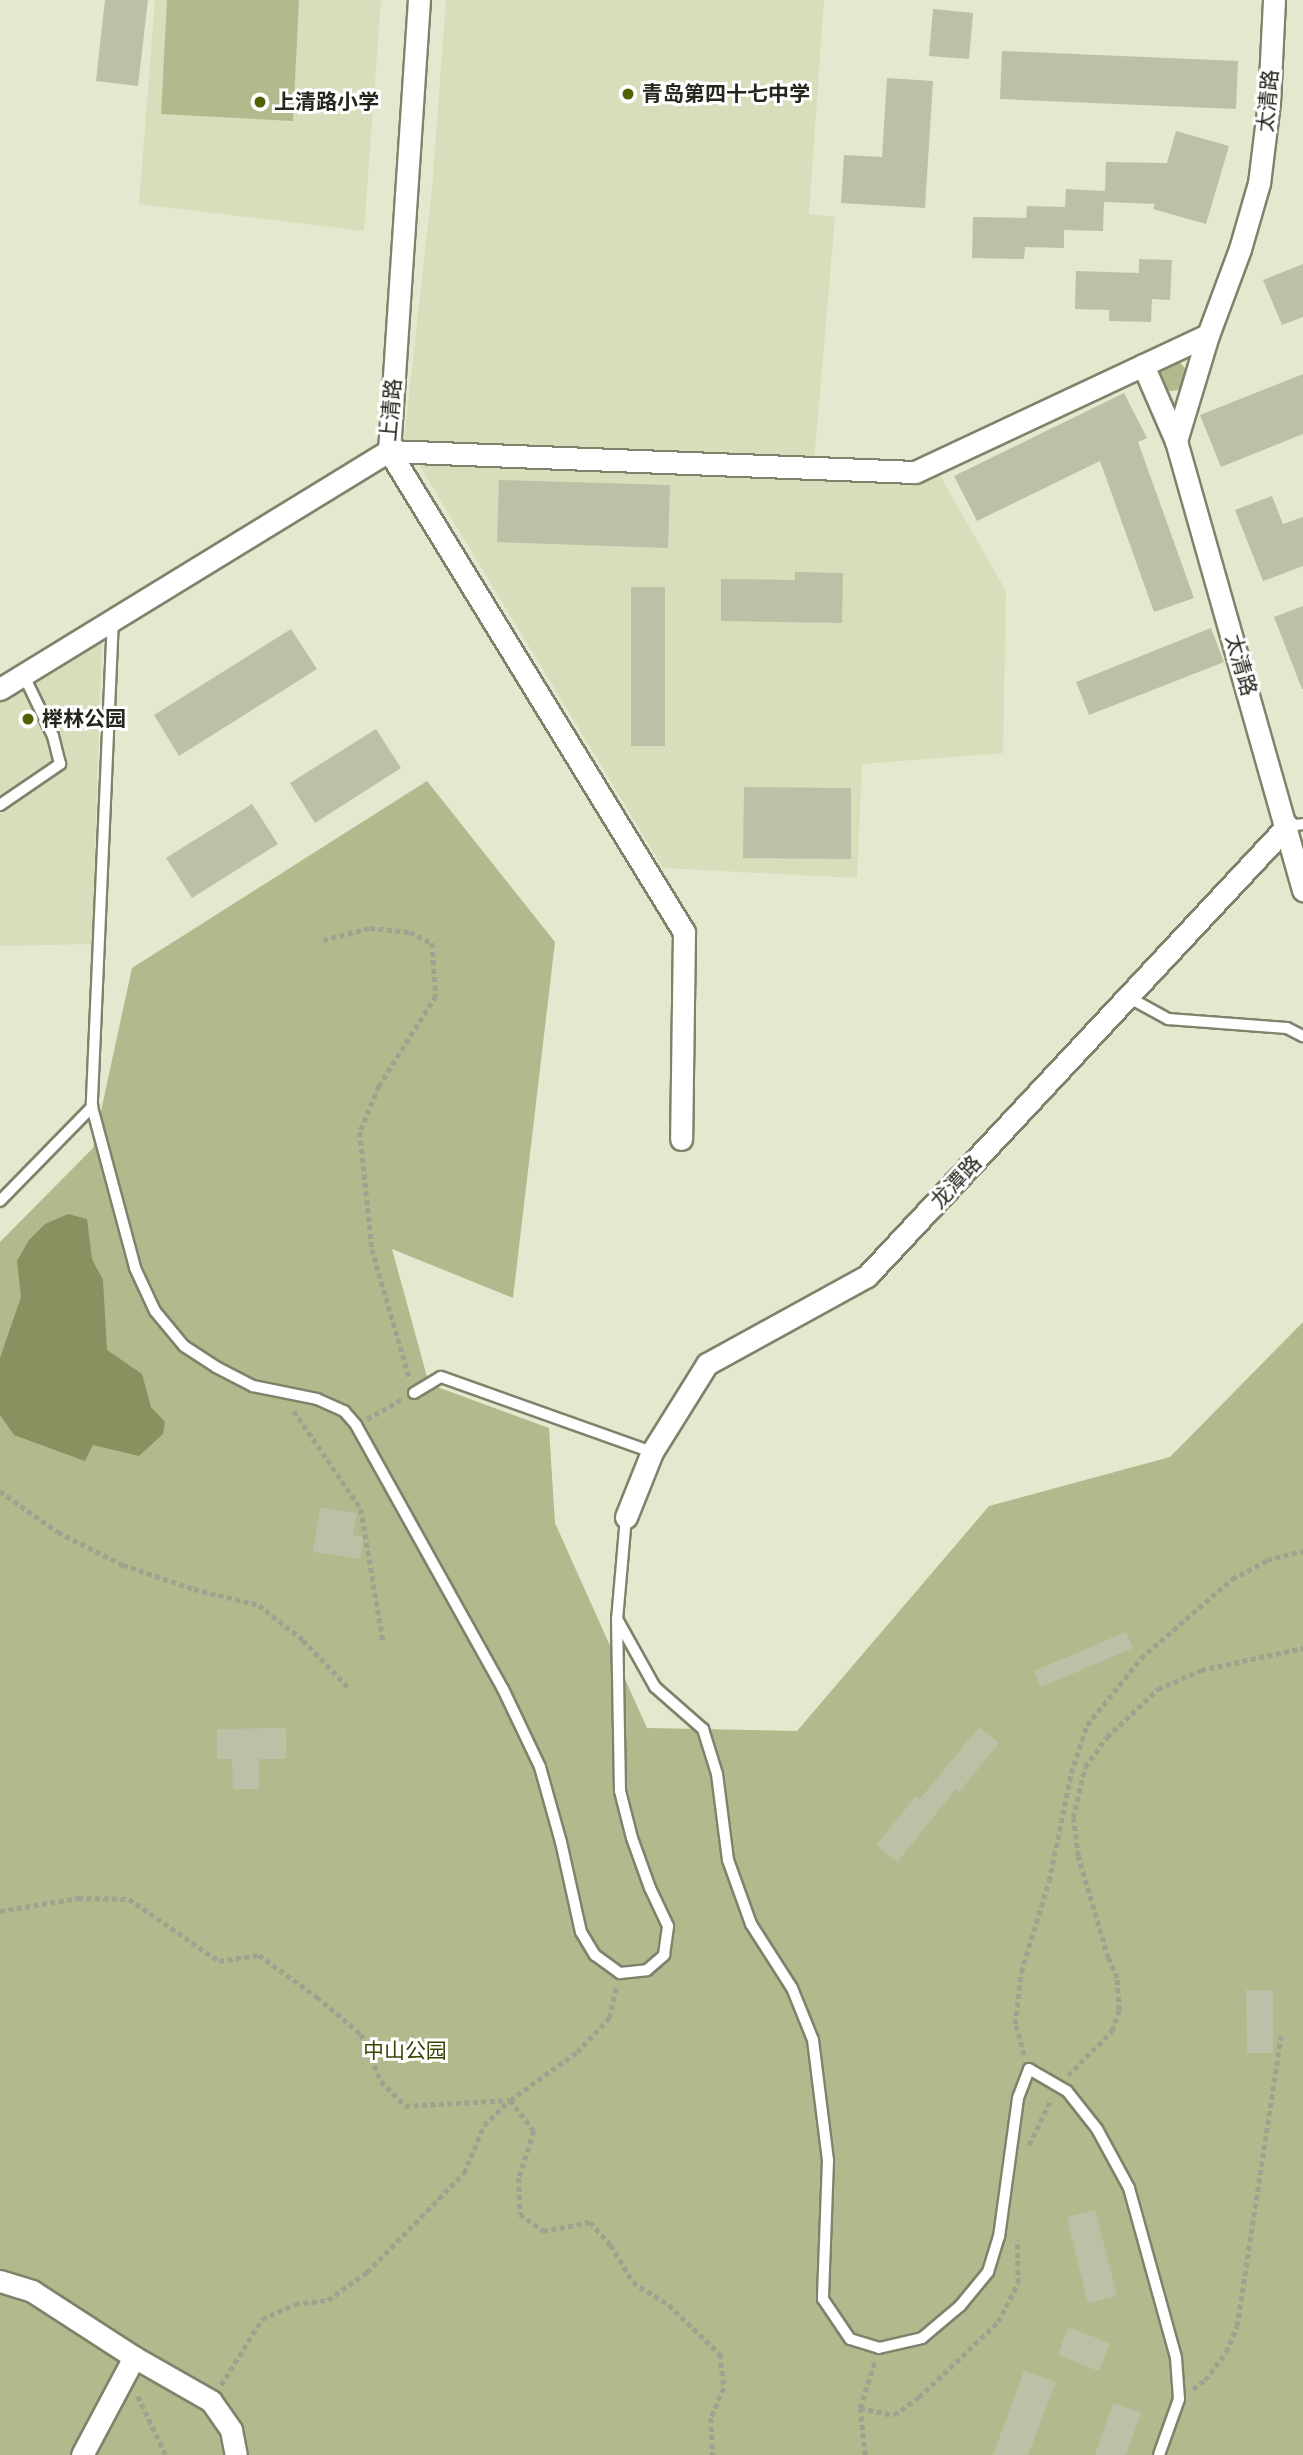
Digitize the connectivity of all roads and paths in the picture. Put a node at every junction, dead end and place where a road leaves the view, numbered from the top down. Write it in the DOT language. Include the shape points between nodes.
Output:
graph roads {
  1 [pos="419,0"];
  2 [pos="1274,0"];
  3 [pos="1208,335"];
  4 [pos="1143,365"];
  5 [pos="1176,442"];
  6 [pos="389,451"];
  7 [pos="113,617"];
  8 [pos="23,674"];
  9 [pos="0,688"];
  10 [pos="0,805"];
  11 [pos="1295,825"];
  12 [pos="1303,890"];
  13 [pos="323,940"];
  14 [pos="1128,997"];
  15 [pos="1303,1036"];
  16 [pos="92,1107"];
  17 [pos="681,1139"];
  18 [pos="0,1201"];
  19 [pos="281,1392"];
  20 [pos="414,1393"];
  21 [pos="356,1425"];
  22 [pos="652,1452"];
  23 [pos="0,1490"];
  24 [pos="626,1517"];
  25 [pos="1303,1551"];
  26 [pos="617,1619"];
  27 [pos="383,1640"];
  28 [pos="1303,1648"];
  29 [pos="349,1688"];
  30 [pos="0,1911"];
  31 [pos="620,1973"];
  32 [pos="1281,2036"];
  33 [pos="1029,2069"];
  34 [pos="1060,2087"];
  35 [pos="510,2100"];
  36 [pos="1026,2155"];
  37 [pos="1016,2232"];
  38 [pos="0,2281"];
  39 [pos="879,2348"];
  40 [pos="134,2357"];
  41 [pos="1178,2400"];
  42 [pos="211,2401"];
  43 [pos="860,2408"];
  44 [pos="82,2455"];
  45 [pos="166,2455"];
  46 [pos="236,2455"];
  47 [pos="713,2455"];
  48 [pos="865,2455"];
  49 [pos="1158,2455"];
  1 -- 6 [label="street, 上清路"];
  2 -- 3 [label="street, 太清路" via="1259,183 1241,249"];
  3 -- 4 [label="street"];
  3 -- 5 [label="street, 太清路"];
  4 -- 5 [label="street, 太清路"];
  4 -- 6 [label="street" via="915,472"];
  5 -- 11 [label="street, 太清路"];
  6 -- 7 [label="street, 上清路"];
  6 -- 17 [label="street" via="684,932"];
  7 -- 8 [label="street, 上清路"];
  7 -- 16 [label="lane"];
  8 -- 9 [label="street, 上清路"];
  8 -- 10 [label="lane" via="53,736 60,764"];
  11 -- 12 [label="street, 太清路"];
  11 -- 14 [label="street, 龙潭路"];
  13 -- 20 [label="path" via="370,928 410,932 432,943 436,996 379,1086 360,1132 372,1249"];
  14 -- 15 [label="lane" via="1168,1019 1287,1028"];
  14 -- 22 [label="street, 龙潭路" via="867,1276 707,1364"];
  16 -- 18 [label="lane"];
  16 -- 19 [label="lane" via="135,1268 155,1311 184,1346 216,1367 253,1386"];
  19 -- 21 [label="lane" via="317,1399 344,1411"];
  19 -- 27 [label="path" via="361,1509"];
  20 -- 21 [label="path"];
  20 -- 22 [label="lane" via="441,1377"];
  21 -- 31 [label="lane" via="540,1767 581,1932 595,1955"];
  22 -- 24 [label="street, 龙潭路"];
  23 -- 29 [label="path" via="58,1532 123,1565 259,1605 303,1640"];
  24 -- 26 [label="lane"];
  25 -- 33 [label="path" via="1267,1560 1231,1579 1141,1658 1087,1725 1071,1773 1049,1881 1021,1972 1015,2024"];
  26 -- 31 [label="lane" via="620,1791 632,1838 668,1926 664,1955 647,1970"];
  26 -- 39 [label="lane" via="654,1687 703,1729 717,1774 728,1860 751,1924 792,1988 813,2040 828,2160 823,2299 850,2339"];
  28 -- 34 [label="path" via="1201,1670 1158,1689 1107,1737 1085,1767 1073,1818 1076,1843 1108,1958 1118,1978 1119,2010 1112,2031 1076,2064"];
  30 -- 35 [label="path" via="78,1898 129,1899 219,1961 259,1955 317,1997 361,2034 381,2081 405,2106"];
  31 -- 35 [label="path" via="609,2018 577,2052"];
  32 -- 41 [label="path" via="1237,2326 1226,2352 1205,2380"];
  33 -- 34 [label="lane"];
  33 -- 39 [label="lane" via="1018,2098 999,2237 988,2272 960,2306 922,2338"];
  34 -- 36 [label="path" via="1033,2132"];
  34 -- 41 [label="lane" via="1097,2129 1129,2188 1175,2358"];
  35 -- 42 [label="path" via="484,2125 464,2173 367,2272 328,2301 295,2304 262,2319"];
  35 -- 47 [label="path" via="534,2131 519,2178 520,2214 543,2231 590,2222 611,2245 633,2282 668,2305 720,2354 724,2388 711,2418"];
  37 -- 43 [label="path" via="1018,2283 998,2322 919,2398 894,2415"];
  38 -- 40 [label="street" via="32,2291"];
  39 -- 43 [label="path"];
  40 -- 42 [label="street"];
  40 -- 44 [label="street"];
  40 -- 45 [label="path" via="138,2402"];
  41 -- 49 [label="lane"];
  42 -- 46 [label="street" via="231,2430"];
  43 -- 48 [label="path"];
}
